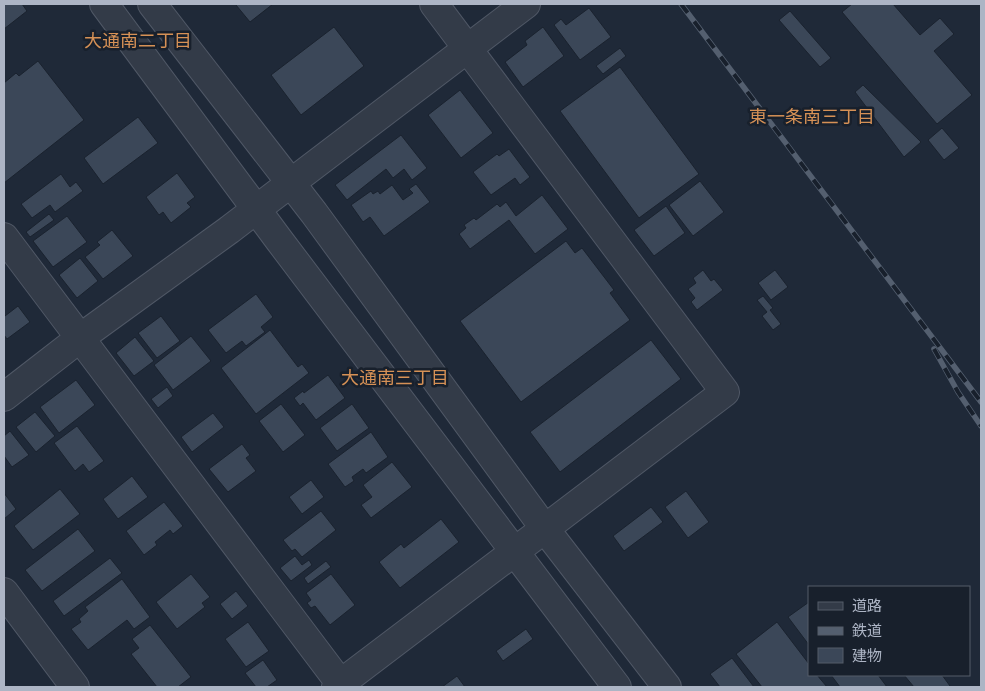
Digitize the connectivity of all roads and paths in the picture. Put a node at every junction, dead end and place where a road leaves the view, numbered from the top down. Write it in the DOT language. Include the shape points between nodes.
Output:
graph roads {
  1 [pos="104,4"];
  2 [pos="152,4"];
  3 [pos="434,4"];
  4 [pos="526,4"];
  5 [pos="467,49"];
  6 [pos="291,183"];
  7 [pos="257,209"];
  8 [pos="4,237"];
  9 [pos="80,338"];
  10 [pos="4,397"];
  11 [pos="545,529"];
  12 [pos="514,552"];
  13 [pos="4,592"];
  14 [pos="340,686"];
  15 [pos="75,687"];
  16 [pos="617,687"];
  17 [pos="667,687"];
  1 -- 7 [label="street"];
  2 -- 6 [label="street"];
  3 -- 5 [label="street"];
  4 -- 5 [label="street"];
  5 -- 6 [label="street"];
  5 -- 11 [label="street" via="725,392"];
  6 -- 7 [label="street"];
  6 -- 11 [label="street"];
  7 -- 9 [label="street"];
  7 -- 12 [label="street"];
  8 -- 9 [label="street"];
  9 -- 10 [label="street"];
  9 -- 14 [label="street"];
  11 -- 12 [label="street"];
  11 -- 17 [label="street"];
  12 -- 14 [label="street"];
  12 -- 16 [label="street"];
  13 -- 15 [label="street"];
}
